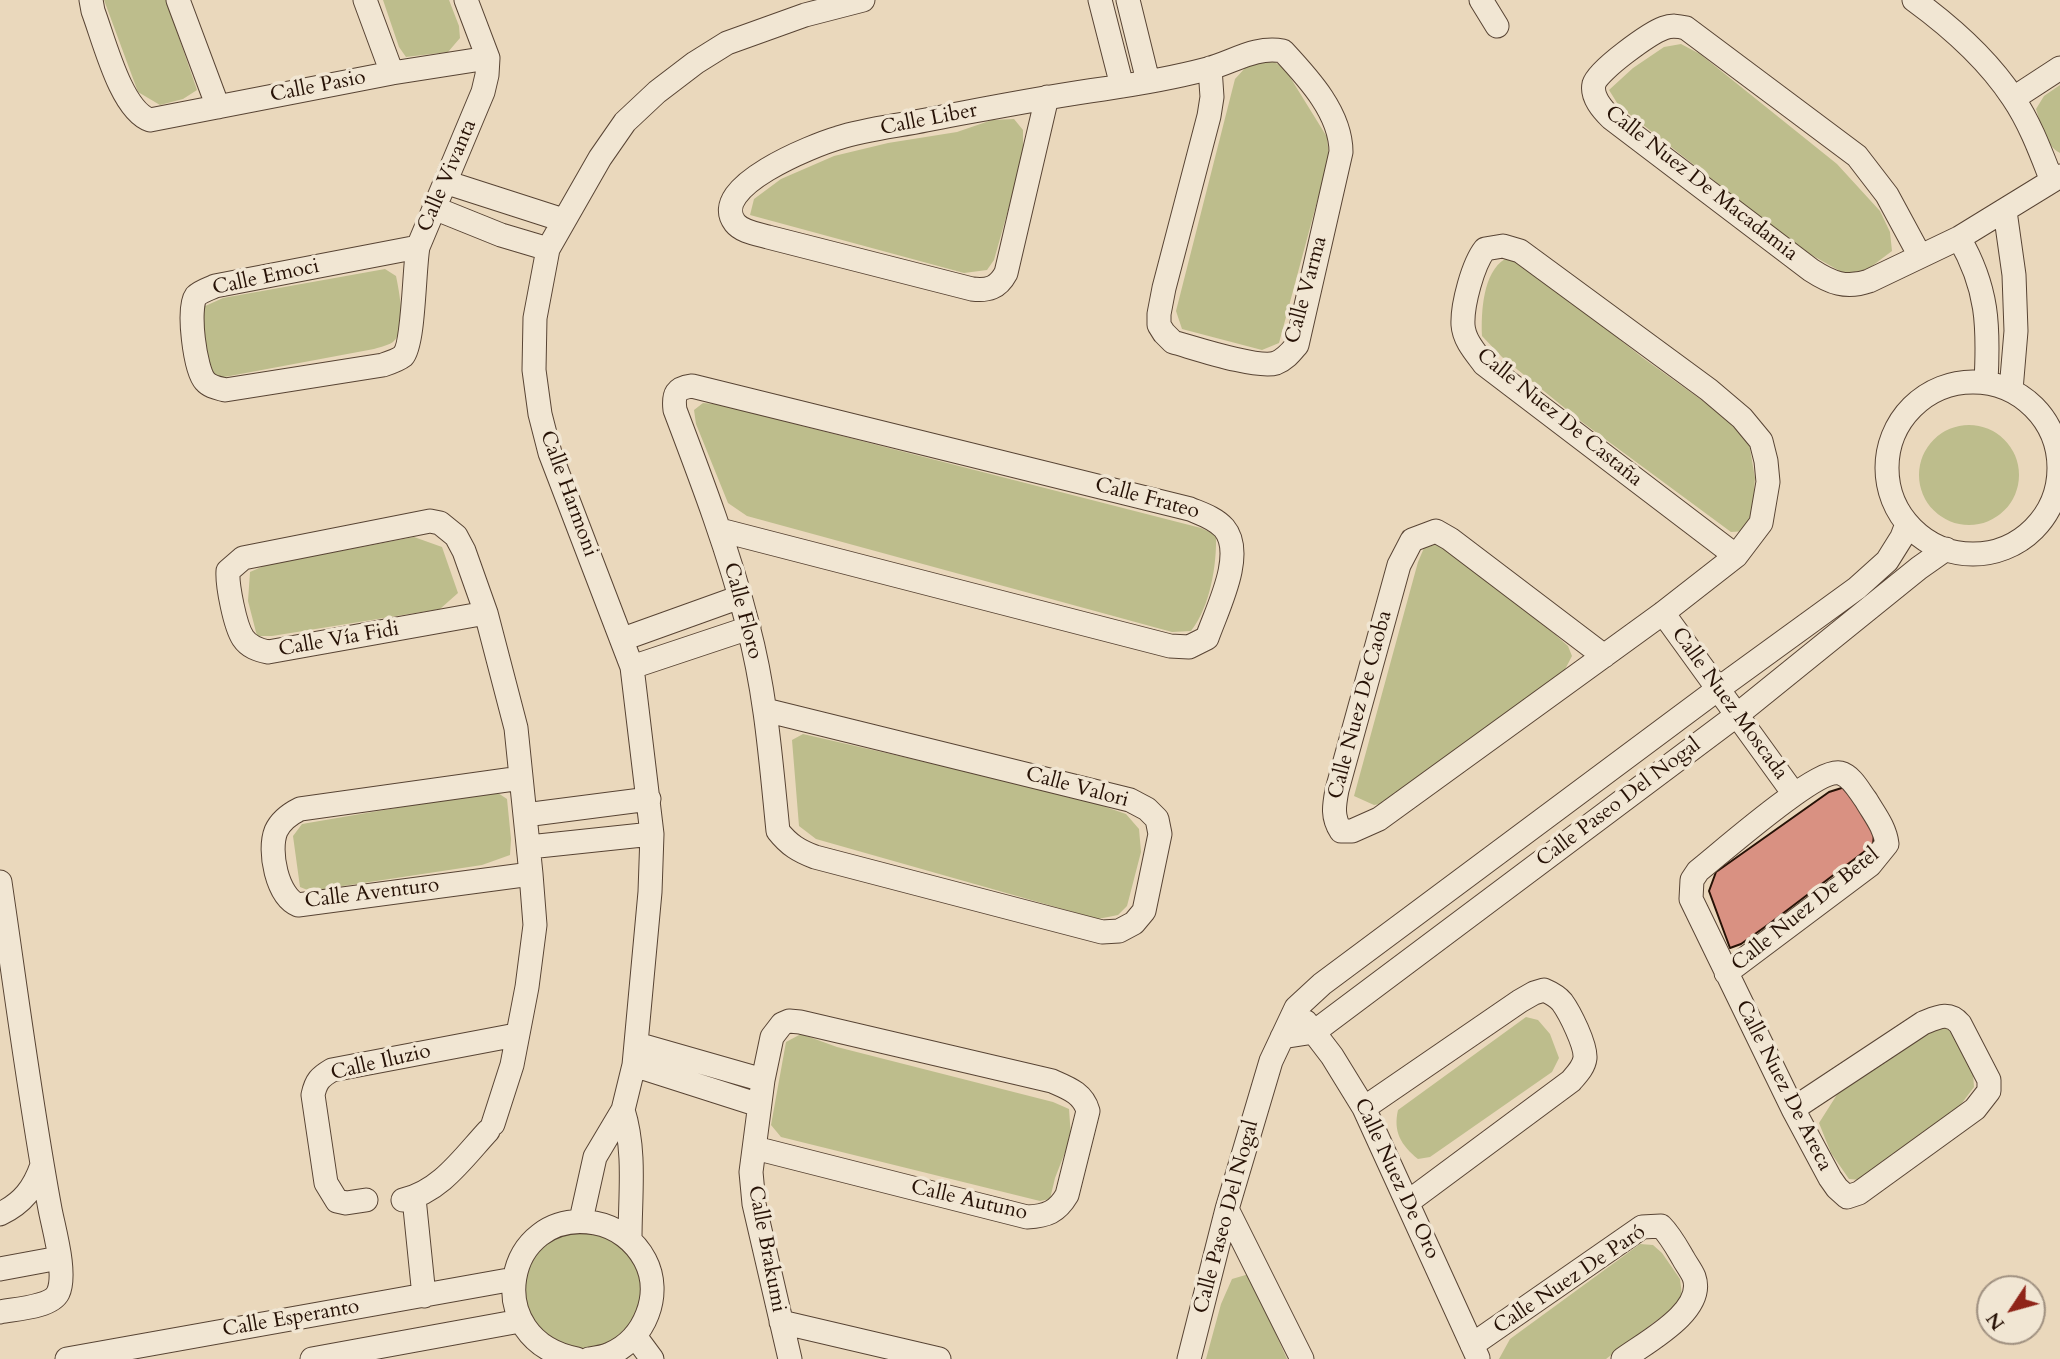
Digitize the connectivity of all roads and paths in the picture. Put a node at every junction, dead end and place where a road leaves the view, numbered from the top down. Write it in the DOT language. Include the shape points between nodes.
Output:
graph roads {
  1 [pos="91,0"];
  2 [pos="178,0"];
  3 [pos="365,0"];
  4 [pos="466,0"];
  5 [pos="863,0"];
  6 [pos="1100,0"];
  7 [pos="1128,0"];
  8 [pos="1481,0"];
  9 [pos="1914,0"];
  10 [pos="837,2"];
  11 [pos="803,7"];
  12 [pos="1497,26"];
  13 [pos="1283,51"];
  14 [pos="488,58"];
  15 [pos="1210,68"];
  16 [pos="2060,68"];
  17 [pos="392,73"];
  18 [pos="1148,81"];
  19 [pos="1122,86"];
  20 [pos="1047,97"];
  21 [pos="2014,98"];
  22 [pos="218,107"];
  23 [pos="2056,178"];
  24 [pos="445,182"];
  25 [pos="434,208"];
  26 [pos="2006,211"];
  27 [pos="563,220"];
  28 [pos="1959,238"];
  29 [pos="418,247"];
  30 [pos="548,249"];
  31 [pos="1920,256"];
  32 [pos="402,356"];
  33 [pos="1986,382"];
  34 [pos="2011,390"];
  35 [pos="673,399"];
  36 [pos="1761,441"];
  37 [pos="2057,443"];
  38 [pos="2054,512"];
  39 [pos="1907,524"];
  40 [pos="720,530"];
  41 [pos="1945,549"];
  42 [pos="1735,556"];
  43 [pos="740,597"];
  44 [pos="486,613"];
  45 [pos="1663,613"];
  46 [pos="749,628"];
  47 [pos="623,639"];
  48 [pos="1604,656"];
  49 [pos="632,667"];
  50 [pos="1718,689"];
  51 [pos="765,710"];
  52 [pos="1737,715"];
  53 [pos="521,778"];
  54 [pos="1794,794"];
  55 [pos="649,799"];
  56 [pos="525,815"];
  57 [pos="778,831"];
  58 [pos="652,834"];
  59 [pos="528,847"];
  60 [pos="531,874"];
  61 [pos="0,882"];
  62 [pos="1691,899"];
  63 [pos="1726,974"];
  64 [pos="1296,1008"];
  65 [pos="789,1021"];
  66 [pos="1314,1032"];
  67 [pos="516,1035"];
  68 [pos="1282,1037"];
  69 [pos="636,1054"];
  70 [pos="763,1080"];
  71 [pos="759,1105"];
  72 [pos="1364,1108"];
  73 [pos="1793,1109"];
  74 [pos="623,1110"];
  75 [pos="754,1148"];
  76 [pos="42,1165"];
  77 [pos="366,1200"];
  78 [pos="1408,1202"];
  79 [pos="1227,1209"];
  80 [pos="0,1213"];
  81 [pos="581,1220"];
  82 [pos="630,1239"];
  83 [pos="59,1258"];
  84 [pos="0,1269"];
  85 [pos="514,1279"];
  86 [pos="424,1296"];
  87 [pos="0,1312"];
  88 [pos="520,1321"];
  89 [pos="781,1322"];
  90 [pos="635,1336"];
  91 [pos="1476,1352"];
  92 [pos="603,1358"];
  93 [pos="67,1359"];
  94 [pos="313,1359"];
  95 [pos="577,1359"];
  96 [pos="652,1359"];
  97 [pos="790,1359"];
  98 [pos="939,1359"];
  99 [pos="1189,1359"];
  100 [pos="1302,1359"];
  101 [pos="1623,1359"];
  1 -- 22 [label="street, Calle Pasio" via="126,100 141,117 150,120"];
  2 -- 22 [label="street"];
  3 -- 17 [label="street"];
  4 -- 14 [label="street, Calle Vivanta"];
  5 -- 10 [label="street, Calle Harmoni"];
  6 -- 19 [label="street"];
  7 -- 18 [label="street"];
  8 -- 12 [label="street"];
  9 -- 21 [label="street" via="1970,48"];
  10 -- 11 [label="street, Calle Harmoni"];
  11 -- 27 [label="street, Calle Harmoni" via="727,43 657,92 625,122"];
  13 -- 15 [label="street, Calle Liber" via="1258,50"];
  13 -- 15 [label="street, Calle Varma" via="1325,102 1337,124 1341,152 1297,345 1287,357 1268,364 1173,342 1160,324 1164,288 1209,116"];
  14 -- 17 [label="street, Calle Pasio"];
  14 -- 24 [label="street, Calle Vivanta" via="483,92"];
  15 -- 18 [label="street, Calle Liber"];
  16 -- 21 [label="street"];
  17 -- 22 [label="street, Calle Pasio"];
  18 -- 19 [label="street, Calle Liber"];
  19 -- 20 [label="street, Calle Liber"];
  20 -- 20 [label="street, Calle Liber" via="1006,274 992,289 972,289 745,230 731,214 732,201 746,184 788,158 841,137"];
  21 -- 23 [label="street"];
  23 -- 26 [label="street, Calle Nuez De Macadamia"];
  24 -- 25 [label="street, Calle Vivanta"];
  24 -- 27 [label="street"];
  25 -- 29 [label="street, Calle Vivanta"];
  25 -- 30 [label="street"];
  26 -- 28 [label="street, Calle Nuez De Macadamia"];
  26 -- 34 [label="street" via="2016,320"];
  27 -- 30 [label="street, Calle Harmoni"];
  28 -- 31 [label="street, Calle Nuez De Macadamia"];
  28 -- 33 [label="street" via="1972,260 1986,309"];
  29 -- 32 [label="street, Calle Vivanta" via="410,334"];
  29 -- 32 [label="street, Calle Emoci" via="215,286 195,298 191,308 198,370 205,382 225,390 383,365"];
  30 -- 47 [label="street, Calle Harmoni" via="535,318 534,370 540,414 550,453"];
  31 -- 31 [label="street, Calle Nuez De Macadamia" via="1887,195 1857,156 1686,28 1665,27 1651,34 1594,84 1595,95 1611,118 1827,281 1857,285"];
  33 -- 34 [label="street"];
  33 -- 39 [label="street" via="1960,382 1935,389 1913,404 1897,425 1888,450 1886,476 1893,502"];
  34 -- 37 [label="street" via="2045,421"];
  35 -- 40 [label="street, Calle Floro"];
  35 -- 40 [label="street, Calle Frateo" via="676,391 692,386 1190,509 1223,527 1233,551 1207,638 1189,647 1170,646"];
  36 -- 42 [label="street, Calle Nuez De Caoba" via="1769,482 1761,523"];
  36 -- 42 [label="street, Calle Nuez De Castaña" via="1709,390 1520,251 1503,246 1485,249 1477,260 1463,325 1469,345 1485,364"];
  37 -- 38 [label="street"];
  38 -- 41 [label="street" via="2009,546 1978,554"];
  39 -- 41 [label="street"];
  39 -- 50 [label="street, Calle Paseo Del Nogal" via="1887,561 1869,579"];
  40 -- 43 [label="street, Calle Floro"];
  41 -- 52 [label="street, Calle Paseo Del Nogal"];
  42 -- 45 [label="street, Calle Nuez De Caoba"];
  43 -- 46 [label="street, Calle Floro"];
  43 -- 47 [label="street"];
  44 -- 44 [label="street, Calle Vía Fidi" via="268,652 249,645 241,636 228,570 243,558 430,521 449,528 464,551"];
  44 -- 53 [label="street" via="516,728"];
  45 -- 48 [label="street, Calle Nuez De Caoba"];
  45 -- 50 [label="street, Calle Nuez Moscada"];
  46 -- 49 [label="street"];
  46 -- 51 [label="street, Calle Floro"];
  47 -- 49 [label="street, Calle Harmoni"];
  48 -- 48 [label="street, Calle Nuez De Caoba" via="1450,539 1436,531 1412,540 1399,565 1337,790 1335,821 1341,831 1379,819"];
  49 -- 55 [label="street, Calle Harmoni"];
  50 -- 52 [label="street, Calle Nuez Moscada"];
  50 -- 64 [label="street, Calle Paseo Del Nogal"];
  51 -- 57 [label="street, Calle Floro"];
  51 -- 57 [label="street, Calle Valori" via="1130,800 1157,820 1160,834 1144,911 1119,931 1101,932 799,852"];
  52 -- 54 [label="street, Calle Nuez Moscada"];
  52 -- 66 [label="street, Calle Paseo Del Nogal"];
  53 -- 56 [label="street"];
  53 -- 60 [label="street, Calle Aventuro" via="300,809 282,821 273,841 278,881 290,901 298,905"];
  54 -- 62 [label="street, Calle Nuez De Betel" via="1699,871 1692,880"];
  54 -- 63 [label="street, Calle Nuez De Betel" via="1830,774 1846,775 1884,829 1887,844 1870,865"];
  55 -- 56 [label="street"];
  55 -- 58 [label="street, Calle Harmoni"];
  56 -- 59 [label="street"];
  58 -- 59 [label="street"];
  58 -- 69 [label="street, Calle Harmoni"];
  59 -- 60 [label="street"];
  60 -- 67 [label="street" via="534,925"];
  61 -- 76 [label="street"];
  62 -- 63 [label="street, Calle Nuez De Areca"];
  63 -- 73 [label="street, Calle Nuez De Areca"];
  64 -- 66 [label="street, Calle Nuez De Oro"];
  64 -- 68 [label="street, Calle Paseo Del Nogal"];
  65 -- 70 [label="street, Calle Brakumi" via="772,1037"];
  65 -- 75 [label="street, Calle Autuno" via="1052,1081 1078,1094 1088,1111 1067,1195 1052,1213 1027,1217"];
  66 -- 68 [label="street, Calle Paseo Del Nogal"];
  66 -- 72 [label="street, Calle Nuez De Oro"];
  67 -- 77 [label="street, Calle Iluzio" via="332,1070 322,1076 313,1094 326,1183 337,1200"];
  67 -- 86 [label="street" via="512,1065 490,1128 444,1178 408,1199"];
  68 -- 79 [label="street, Calle Paseo Del Nogal" via="1262,1086"];
  69 -- 70 [label="street"];
  69 -- 71 [label="street"];
  69 -- 74 [label="street, Calle Harmoni"];
  70 -- 71 [label="street, Calle Brakumi"];
  71 -- 75 [label="street, Calle Brakumi"];
  72 -- 78 [label="street, Calle Nuez De Oro"];
  72 -- 78 [label="street" via="1544,990 1562,1002 1585,1046 1581,1069 1571,1081"];
  73 -- 73 [label="street, Calle Nuez De Areca" via="1830,1178 1847,1197 1859,1193 1975,1109 1989,1091 1989,1080 1961,1024 1946,1015 1923,1023"];
  74 -- 81 [label="street, Calle Harmoni" via="596,1157"];
  74 -- 82 [label="street, Calle Harmoni" via="631,1155"];
  75 -- 89 [label="street, Calle Brakumi" via="752,1188"];
  76 -- 80 [label="street" via="27,1196"];
  76 -- 83 [label="street"];
  78 -- 91 [label="street, Calle Nuez De Oro"];
  79 -- 99 [label="street, Calle Paseo Del Nogal"];
  79 -- 100 [label="street"];
  81 -- 82 [label="street" via="607,1225"];
  81 -- 85 [label="street" via="562,1223 530,1244"];
  82 -- 90 [label="street" via="646,1261 652,1286 649,1313"];
  83 -- 84 [label="street"];
  83 -- 87 [label="street" via="57,1296 50,1302"];
  85 -- 86 [label="street, Calle Esperanto"];
  85 -- 88 [label="street"];
  86 -- 93 [label="street, Calle Esperanto"];
  88 -- 94 [label="street, Calle Esperanto"];
  88 -- 95 [label="street" via="536,1342 558,1355"];
  89 -- 97 [label="street, Calle Brakumi"];
  89 -- 98 [label="street"];
  90 -- 92 [label="street"];
  90 -- 96 [label="street"];
  91 -- 101 [label="street, Calle Nuez De Paró" via="1642,1227 1661,1226 1694,1278 1693,1302 1684,1314"];
}
